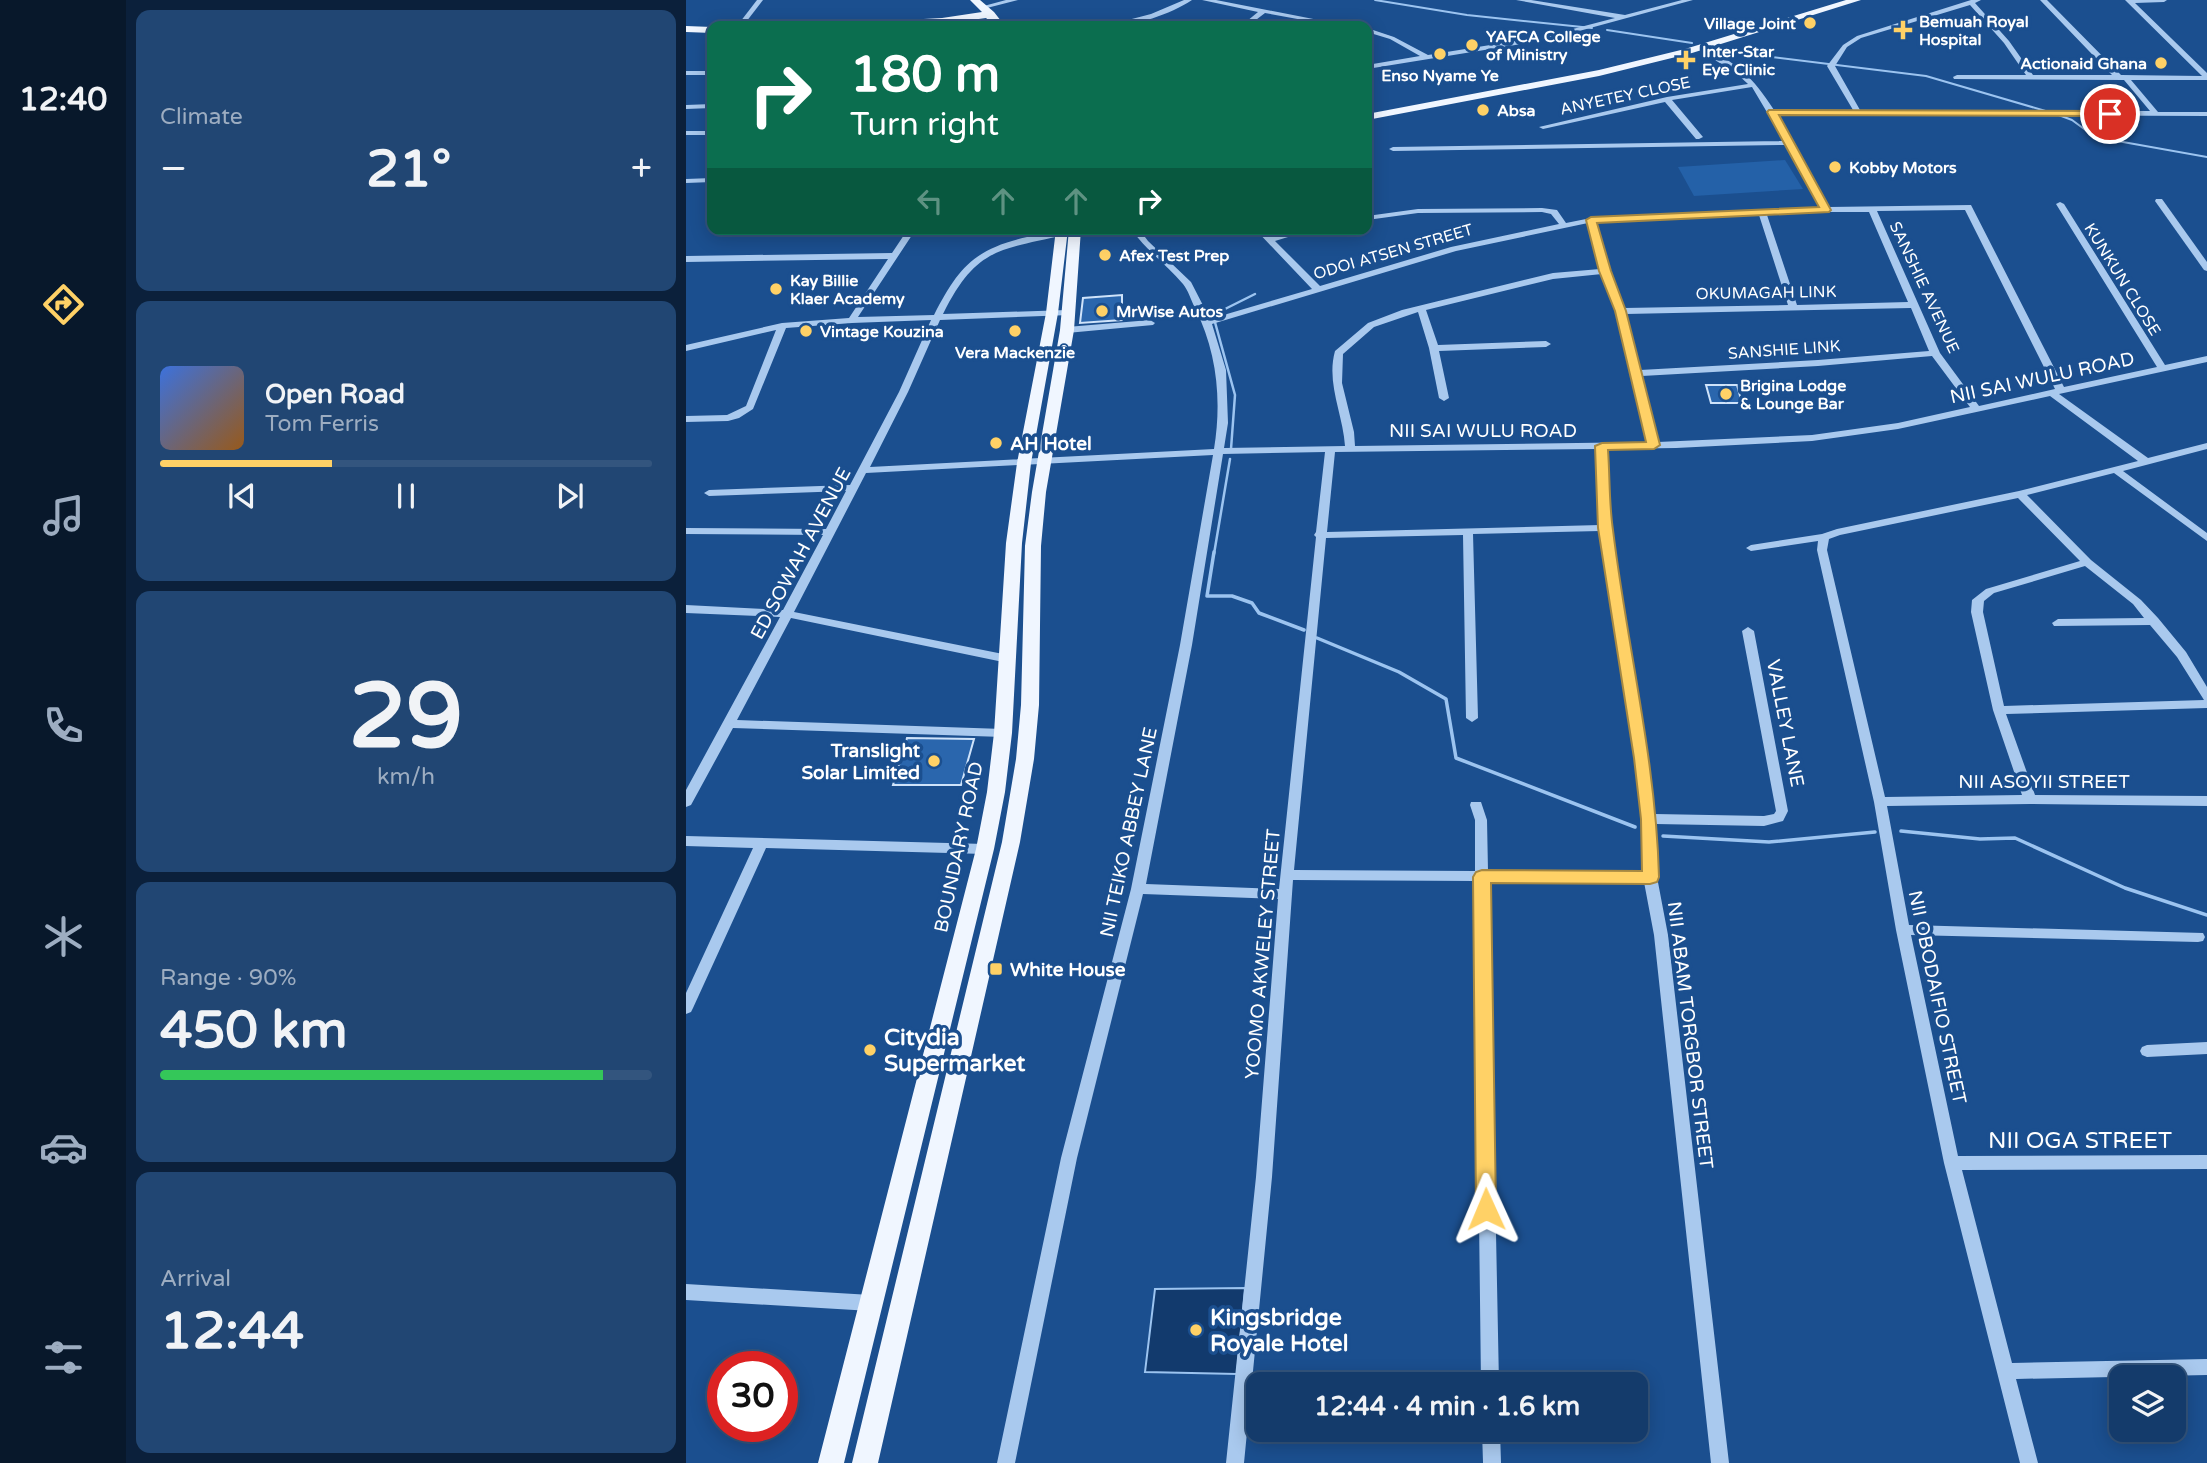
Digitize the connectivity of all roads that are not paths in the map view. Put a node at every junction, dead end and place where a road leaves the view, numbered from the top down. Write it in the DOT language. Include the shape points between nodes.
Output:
graph roads {
  1 [pos="760,0"];
  2 [pos="966,0"];
  3 [pos="1016,0"];
  4 [pos="1189,0"];
  5 [pos="1205,0"];
  6 [pos="1519,0"];
  7 [pos="1690,0"];
  8 [pos="1856,0"];
  9 [pos="2043,0"];
  10 [pos="2164,0"];
  11 [pos="1974,1"];
  12 [pos="2128,1"];
  13 [pos="1539,2"];
  14 [pos="982,9"];
  15 [pos="1262,12"];
  16 [pos="1628,18"];
  17 [pos="744,21"];
  18 [pos="908,21"];
  19 [pos="1130,21"];
  20 [pos="1250,21"];
  21 [pos="1316,21"];
  22 [pos="686,29"];
  23 [pos="707,30"];
  24 [pos="1372,32"];
  25 [pos="1699,47"];
  26 [pos="1427,57"];
  27 [pos="1372,66"];
  28 [pos="686,73"];
  29 [pos="707,73"];
  30 [pos="2031,76"];
  31 [pos="1957,77"];
  32 [pos="2207,77"];
  33 [pos="2122,78"];
  34 [pos="1754,85"];
  35 [pos="1667,99"];
  36 [pos="707,106"];
  37 [pos="686,107"];
  38 [pos="1857,111"];
  39 [pos="1772,112"];
  40 [pos="2156,114"];
  41 [pos="2207,114"];
  42 [pos="1372,115"];
  43 [pos="1543,127"];
  44 [pos="686,133"];
  45 [pos="707,133"];
  46 [pos="1699,137"];
  47 [pos="1787,143"];
  48 [pos="1393,149"];
  49 [pos="707,180"];
  50 [pos="686,181"];
  51 [pos="2159,201"];
  52 [pos="2060,204"];
  53 [pos="1968,207"];
  54 [pos="1872,209"];
  55 [pos="1826,210"];
  56 [pos="1762,213"];
  57 [pos="1372,217"];
  58 [pos="1591,220"];
  59 [pos="1563,224"];
  60 [pos="908,235"];
  61 [pos="1046,235"];
  62 [pos="1066,235"];
  63 [pos="1139,235"];
  64 [pos="1265,235"];
  65 [pos="1288,235"];
  66 [pos="1270,240"];
  67 [pos="896,256"];
  68 [pos="686,259"];
  69 [pos="2207,268"];
  70 [pos="1605,271"];
  71 [pos="1317,289"];
  72 [pos="1913,305"];
  73 [pos="1793,307"];
  74 [pos="1421,308"];
  75 [pos="1620,311"];
  76 [pos="1060,313"];
  77 [pos="939,317"];
  78 [pos="852,320"];
  79 [pos="1209,322"];
  80 [pos="1150,323"];
  81 [pos="782,326"];
  82 [pos="1067,330"];
  83 [pos="1546,344"];
  84 [pos="686,348"];
  85 [pos="1434,348"];
  86 [pos="1935,353"];
  87 [pos="2207,359"];
  88 [pos="2163,369"];
  89 [pos="1636,373"];
  90 [pos="2057,392"];
  91 [pos="1444,398"];
  92 [pos="1978,410"];
  93 [pos="686,419"];
  94 [pos="1654,445"];
  95 [pos="1602,446"];
  96 [pos="2207,446"];
  97 [pos="1330,448"];
  98 [pos="1350,448"];
  99 [pos="1217,452"];
  100 [pos="1045,460"];
  101 [pos="2145,461"];
  102 [pos="1024,463"];
  103 [pos="863,470"];
  104 [pos="2116,470"];
  105 [pos="853,488"];
  106 [pos="709,493"];
  107 [pos="2020,494"];
  108 [pos="1605,528"];
  109 [pos="1468,530"];
  110 [pos="686,531"];
  111 [pos="830,532"];
  112 [pos="1320,535"];
  113 [pos="1824,537"];
  114 [pos="2207,538"];
  115 [pos="1751,548"];
  116 [pos="2087,562"];
  117 [pos="686,609"];
  118 [pos="787,614"];
  119 [pos="2154,621"];
  120 [pos="2058,623"];
  121 [pos="1748,631"];
  122 [pos="1008,659"];
  123 [pos="2207,697"];
  124 [pos="2207,704"];
  125 [pos="1999,710"];
  126 [pos="1472,718"];
  127 [pos="730,724"];
  128 [pos="1003,733"];
  129 [pos="2030,799"];
  130 [pos="2207,801"];
  131 [pos="686,802"];
  132 [pos="1880,802"];
  133 [pos="1476,805"];
  134 [pos="1649,819"];
  135 [pos="686,841"];
  136 [pos="762,843"];
  137 [pos="985,849"];
  138 [pos="1288,875"];
  139 [pos="1482,877"];
  140 [pos="1650,877"];
  141 [pos="1138,889"];
  142 [pos="1284,894"];
  143 [pos="1903,930"];
  144 [pos="2198,937"];
  145 [pos="686,1008"];
  146 [pos="2207,1048"];
  147 [pos="2147,1051"];
  148 [pos="2207,1162"];
  149 [pos="1952,1163"];
  150 [pos="686,1293"];
  151 [pos="871,1303"];
  152 [pos="2207,1367"];
  153 [pos="2004,1371"];
  154 [pos="1490,1372"];
  155 [pos="1491,1442"];
  156 [pos="831,1463"];
  157 [pos="865,1463"];
  158 [pos="1006,1463"];
  159 [pos="1236,1463"];
  160 [pos="1492,1463"];
  161 [pos="1720,1463"];
  162 [pos="2029,1463"];
  1 -- 17 [label="street"];
  2 -- 14 [label="main road"];
  3 -- 14 [label="street"];
  4 -- 19 [label="street"];
  5 -- 15 [label="street"];
  6 -- 13 [label="street"];
  7 -- 16 [label="street"];
  8 -- 25 [label="main road"];
  9 -- 33 [label="street"];
  10 -- 12 [label="street"];
  11 -- 30 [label="street"];
  11 -- 38 [label="street" via="1860,37 1845,46 1832,64"];
  12 -- 32 [label="street"];
  13 -- 16 [label="street"];
  14 -- 18 [label="main road"];
  15 -- 20 [label="street"];
  15 -- 21 [label="street"];
  16 -- 26 [label="street" via="1546,38"];
  22 -- 23 [label="main road"];
  24 -- 26 [label="street"];
  25 -- 34 [label="street"];
  25 -- 42 [label="main road" via="1536,86"];
  26 -- 27 [label="street"];
  28 -- 29 [label="street"];
  30 -- 31 [label="street"];
  30 -- 33 [label="street"];
  32 -- 33 [label="street"];
  33 -- 40 [label="street"];
  34 -- 35 [label="street, ANYETEY CLOSE"];
  34 -- 39 [label="street"];
  35 -- 43 [label="street, ANYETEY CLOSE"];
  35 -- 46 [label="street"];
  36 -- 37 [label="street"];
  38 -- 39 [label="street"];
  38 -- 40 [label="street"];
  39 -- 47 [label="street"];
  40 -- 41 [label="street"];
  44 -- 45 [label="street"];
  47 -- 48 [label="street"];
  47 -- 55 [label="street"];
  49 -- 50 [label="street"];
  51 -- 69 [label="street"];
  52 -- 88 [label="street, KUNKUN CLOSE"];
  53 -- 54 [label="street, ODOI ATSEN STREET"];
  53 -- 90 [label="street"];
  54 -- 55 [label="street, ODOI ATSEN STREET"];
  54 -- 72 [label="street, SANSHIE AVENUE"];
  55 -- 56 [label="street, ODOI ATSEN STREET"];
  56 -- 58 [label="street, ODOI ATSEN STREET"];
  56 -- 73 [label="street"];
  57 -- 59 [label="street" via="1418,211 1542,210 1553,212"];
  58 -- 59 [label="street, ODOI ATSEN STREET"];
  58 -- 70 [label="street"];
  59 -- 71 [label="street, ODOI ATSEN STREET" via="1454,249"];
  60 -- 67 [label="street"];
  61 -- 77 [label="street" via="979,258 965,271"];
  62 -- 76 [label="main road, BOUNDARY ROAD"];
  63 -- 79 [label="street, NII TEIKO ABBEY LANE" via="1188,284"];
  64 -- 66 [label="street"];
  65 -- 66 [label="street"];
  66 -- 71 [label="street"];
  67 -- 68 [label="street"];
  67 -- 78 [label="street"];
  70 -- 74 [label="street" via="1553,276"];
  70 -- 75 [label="street"];
  71 -- 79 [label="street, ODOI ATSEN STREET"];
  72 -- 73 [label="street, OKUMAGAH LINK"];
  72 -- 86 [label="street, SANSHIE AVENUE"];
  73 -- 75 [label="street, OKUMAGAH LINK"];
  74 -- 85 [label="street"];
  74 -- 98 [label="street" via="1371,325 1338,353 1337,383"];
  75 -- 89 [label="street"];
  76 -- 77 [label="street"];
  76 -- 82 [label="main road, BOUNDARY ROAD"];
  76 -- 102 [label="main road, BOUNDARY ROAD"];
  77 -- 78 [label="street"];
  77 -- 103 [label="street, ED SOWAH AVENUE"];
  78 -- 81 [label="street"];
  79 -- 99 [label="street, NII TEIKO ABBEY LANE" via="1221,370 1223,423"];
  80 -- 82 [label="street"];
  81 -- 84 [label="street"];
  81 -- 93 [label="street" via="750,407 724,419"];
  82 -- 100 [label="main road, BOUNDARY ROAD"];
  83 -- 85 [label="street"];
  85 -- 91 [label="street"];
  86 -- 89 [label="street, SANSHIE LINK"];
  86 -- 92 [label="street, SANSHIE AVENUE"];
  87 -- 88 [label="street, NII SAI WULU ROAD"];
  88 -- 90 [label="street, NII SAI WULU ROAD"];
  89 -- 94 [label="street"];
  90 -- 92 [label="street, NII SAI WULU ROAD"];
  90 -- 101 [label="street"];
  92 -- 94 [label="street, NII SAI WULU ROAD" via="1854,434"];
  94 -- 95 [label="street, NII SAI WULU ROAD"];
  95 -- 98 [label="street, NII SAI WULU ROAD"];
  95 -- 108 [label="street, NII ABAM TORGBOR STREET"];
  96 -- 101 [label="street"];
  97 -- 98 [label="street, NII SAI WULU ROAD"];
  97 -- 99 [label="street, NII SAI WULU ROAD"];
  97 -- 112 [label="street, YOOMO AKWELEY STREET"];
  99 -- 100 [label="street, NII SAI WULU ROAD"];
  99 -- 141 [label="street, NII TEIKO ABBEY LANE" via="1186,645"];
  100 -- 102 [label="street, NII SAI WULU ROAD"];
  100 -- 157 [label="main road, BOUNDARY ROAD" via="1033,546 1030,705 1020,792"];
  101 -- 104 [label="street"];
  102 -- 103 [label="street, NII SAI WULU ROAD"];
  102 -- 122 [label="main road, BOUNDARY ROAD"];
  103 -- 105 [label="street, ED SOWAH AVENUE"];
  104 -- 107 [label="street"];
  104 -- 114 [label="street"];
  105 -- 106 [label="street"];
  105 -- 111 [label="street, ED SOWAH AVENUE"];
  107 -- 113 [label="street"];
  107 -- 116 [label="street"];
  108 -- 109 [label="street"];
  108 -- 134 [label="street, NII ABAM TORGBOR STREET"];
  109 -- 112 [label="street"];
  109 -- 126 [label="street"];
  110 -- 111 [label="street"];
  111 -- 118 [label="street, ED SOWAH AVENUE"];
  112 -- 138 [label="street, YOOMO AKWELEY STREET"];
  113 -- 115 [label="street"];
  113 -- 132 [label="street, NII OBODAIFIO STREET" via="1822,550"];
  116 -- 119 [label="street"];
  116 -- 125 [label="street" via="1990,592 1978,600"];
  117 -- 118 [label="street"];
  118 -- 122 [label="street"];
  118 -- 127 [label="street, ED SOWAH AVENUE"];
  119 -- 120 [label="street"];
  119 -- 123 [label="street" via="2182,655"];
  121 -- 134 [label="street, VALLEY LANE" via="1782,811 1778,818 1764,821"];
  122 -- 128 [label="main road, BOUNDARY ROAD"];
  124 -- 125 [label="street"];
  125 -- 129 [label="street"];
  127 -- 128 [label="street"];
  127 -- 131 [label="street, ED SOWAH AVENUE"];
  128 -- 137 [label="main road, BOUNDARY ROAD"];
  129 -- 130 [label="street, NII ASOYII STREET"];
  129 -- 132 [label="street, NII ASOYII STREET"];
  132 -- 143 [label="street, NII OBODAIFIO STREET"];
  133 -- 139 [label="street" via="1481,820"];
  134 -- 140 [label="street, NII ABAM TORGBOR STREET"];
  135 -- 136 [label="street"];
  136 -- 137 [label="street"];
  136 -- 145 [label="street"];
  137 -- 151 [label="main road, BOUNDARY ROAD"];
  138 -- 139 [label="street"];
  138 -- 142 [label="street, YOOMO AKWELEY STREET"];
  139 -- 140 [label="street"];
  139 -- 154 [label="street"];
  140 -- 161 [label="street, NII ABAM TORGBOR STREET" via="1661,935"];
  141 -- 142 [label="street"];
  141 -- 158 [label="street, NII TEIKO ABBEY LANE" via="1069,1158"];
  142 -- 159 [label="street, YOOMO AKWELEY STREET" via="1264,1177"];
  143 -- 144 [label="street"];
  143 -- 149 [label="street, NII OBODAIFIO STREET"];
  146 -- 147 [label="street"];
  148 -- 149 [label="street, NII OGA STREET"];
  149 -- 153 [label="street, NII OBODAIFIO STREET"];
  150 -- 151 [label="street"];
  151 -- 156 [label="main road, BOUNDARY ROAD"];
  152 -- 153 [label="street"];
  153 -- 162 [label="street, NII OBODAIFIO STREET"];
  155 -- 160 [label="street"];
}
